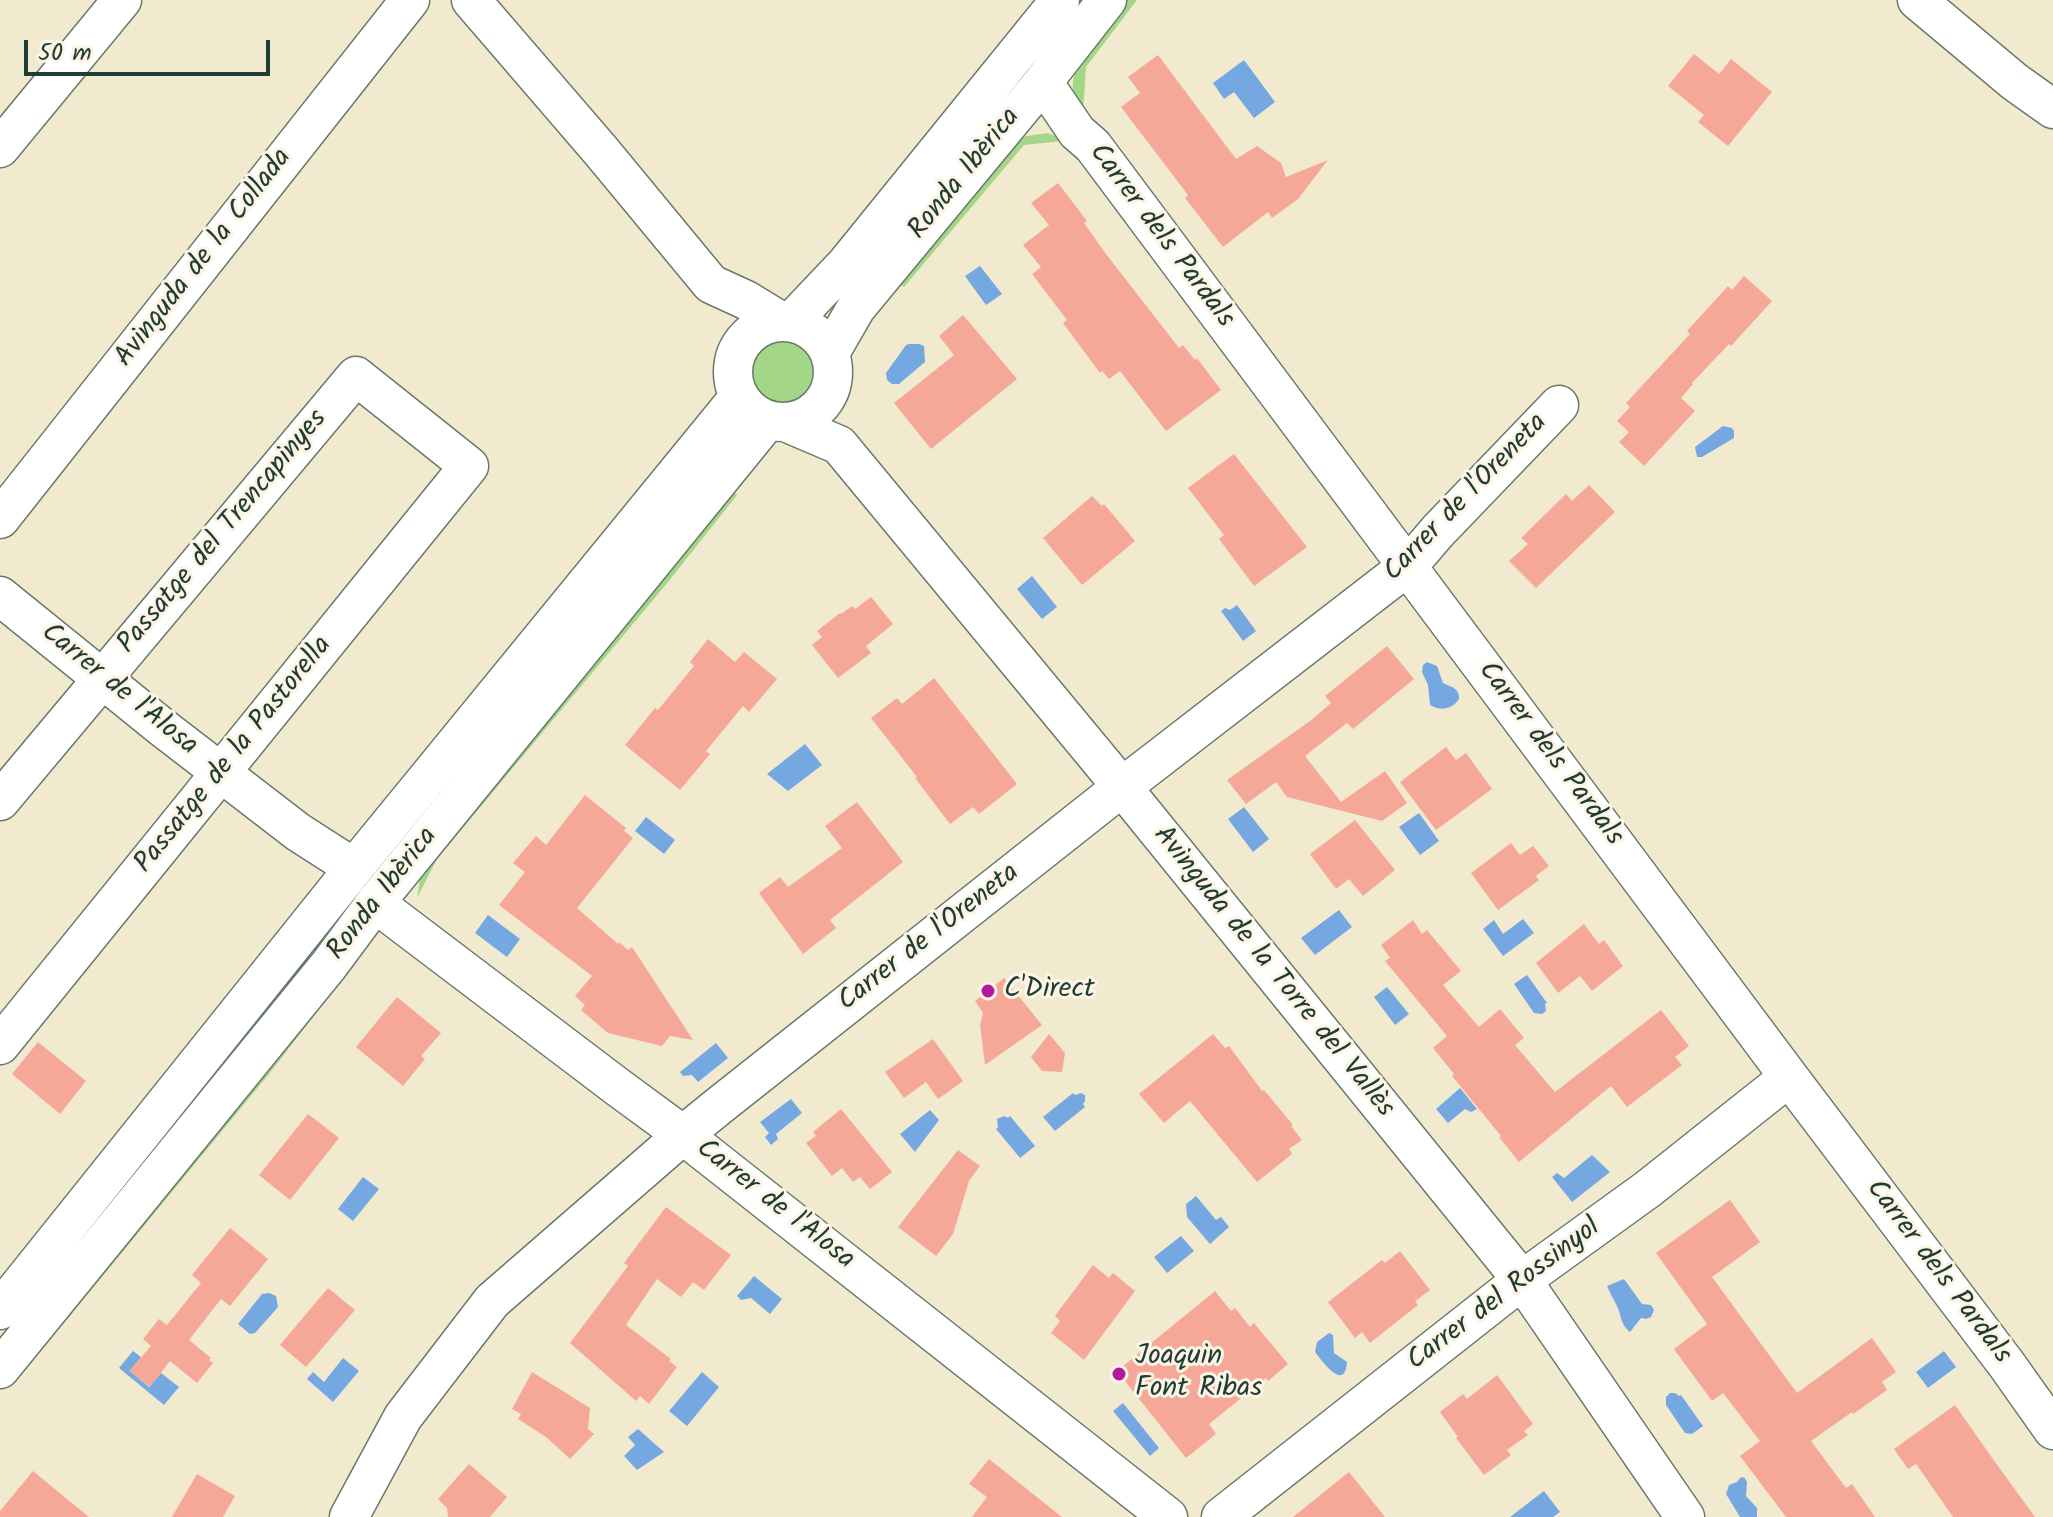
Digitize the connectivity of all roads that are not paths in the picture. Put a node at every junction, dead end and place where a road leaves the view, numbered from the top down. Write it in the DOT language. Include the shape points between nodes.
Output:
graph roads {
  1 [pos="122,0"];
  2 [pos="410,0"];
  3 [pos="471,0"];
  4 [pos="1060,0"];
  5 [pos="1107,0"];
  6 [pos="1917,0"];
  7 [pos="1043,82"];
  8 [pos="2053,109"];
  9 [pos="0,148"];
  10 [pos="711,284"];
  11 [pos="787,322"];
  12 [pos="739,347"];
  13 [pos="830,353"];
  14 [pos="827,396"];
  15 [pos="1559,405"];
  16 [pos="764,413"];
  17 [pos="839,445"];
  18 [pos="469,466"];
  19 [pos="0,519"];
  20 [pos="1408,566"];
  21 [pos="0,596"];
  22 [pos="101,678"];
  23 [pos="221,772"];
  24 [pos="1122,787"];
  25 [pos="0,801"];
  26 [pos="354,868"];
  27 [pos="375,903"];
  28 [pos="0,1045"];
  29 [pos="1789,1077"];
  30 [pos="683,1135"];
  31 [pos="1522,1280"];
  32 [pos="0,1310"];
  33 [pos="0,1369"];
  34 [pos="2053,1430"];
  35 [pos="349,1517"];
  36 [pos="1168,1517"];
  37 [pos="1221,1517"];
  38 [pos="1685,1517"];
  1 -- 9 [label="street"];
  2 -- 19 [label="street, Avinguda de la Collada"];
  3 -- 10 [label="street"];
  4 -- 11 [label="street, Ronda Ibèrica" via="847,263"];
  5 -- 7 [label="street, Ronda Ibèrica"];
  6 -- 8 [label="street"];
  7 -- 13 [label="street, Ronda Ibèrica" via="856,308"];
  7 -- 20 [label="street, Carrer dels Pardals"];
  10 -- 11 [label="street"];
  10 -- 12 [label="street"];
  11 -- 12 [label="street, Ronda Ibèrica" via="765,325"];
  11 -- 13 [label="street" via="814,333"];
  12 -- 16 [label="street" via="734,385"];
  13 -- 14 [label="street, Ronda Ibèrica" via="834,375"];
  14 -- 16 [label="street, Ronda Ibèrica" via="802,419"];
  14 -- 17 [label="street, Avinguda de la Torre del Vallès"];
  15 -- 20 [label="street, Carrer de l'Oreneta"];
  16 -- 17 [label="street, Avinguda de la Torre del Vallès"];
  16 -- 26 [label="street, Ronda Ibèrica"];
  16 -- 27 [label="street, Ronda Ibèrica"];
  17 -- 24 [label="street, Avinguda de la Torre del Vallès"];
  18 -- 22 [label="street, Passatge del Trencapinyes" via="356,376"];
  18 -- 23 [label="street, Passatge de la Pastorella"];
  20 -- 24 [label="street, Carrer de l'Oreneta"];
  20 -- 29 [label="street, Carrer dels Pardals"];
  21 -- 22 [label="street, Carrer de l'Alosa"];
  22 -- 23 [label="street, Carrer de l'Alosa"];
  22 -- 25 [label="street, Passatge del Trencapinyes"];
  23 -- 26 [label="street, Carrer de l'Alosa"];
  23 -- 28 [label="street, Passatge de la Pastorella"];
  24 -- 30 [label="street, Carrer de l'Oreneta"];
  24 -- 31 [label="street, Avinguda de la Torre del Vallès"];
  26 -- 32 [label="street, Ronda Ibèrica"];
  27 -- 30 [label="street, Carrer de l'Alosa"];
  27 -- 33 [label="street, Ronda Ibèrica"];
  29 -- 31 [label="street, Carrer del Rossinyol"];
  29 -- 34 [label="street, Carrer dels Pardals"];
  30 -- 35 [label="street, Carrer de l'Oreneta" via="492,1301 403,1417"];
  30 -- 36 [label="street, Carrer de l'Alosa"];
  31 -- 37 [label="street, Carrer del Rossinyol"];
  31 -- 38 [label="street, Avinguda de la Torre del Vallès"];
}
